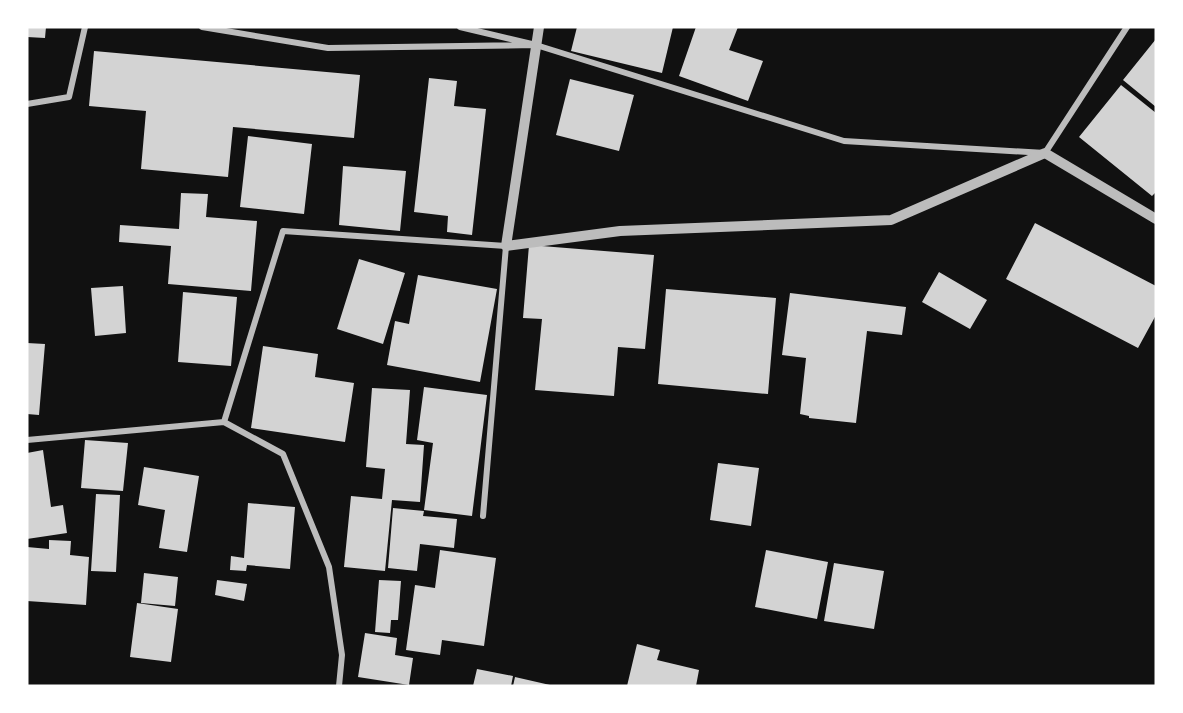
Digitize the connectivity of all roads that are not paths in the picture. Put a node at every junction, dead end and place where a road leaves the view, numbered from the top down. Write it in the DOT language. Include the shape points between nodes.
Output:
graph roads {
  1 [pos="85,27"];
  2 [pos="202,27"];
  3 [pos="460,27"];
  4 [pos="539,27"];
  5 [pos="1127,27"];
  6 [pos="536,45"];
  7 [pos="27,104"];
  8 [pos="1046,153"];
  9 [pos="1156,219"];
  10 [pos="506,246"];
  11 [pos="224,422"];
  12 [pos="27,440"];
  13 [pos="483,516"];
  14 [pos="339,686"];
  1 -- 7 [label="street" via="69,97"];
  2 -- 6 [label="street" via="327,48"];
  3 -- 6 [label="street"];
  4 -- 6 [label="street"];
  5 -- 8 [label="street"];
  6 -- 8 [label="street" via="844,141"];
  6 -- 10 [label="street"];
  8 -- 9 [label="street"];
  8 -- 10 [label="street" via="891,220 620,231"];
  10 -- 11 [label="street" via="283,231"];
  10 -- 13 [label="street"];
  11 -- 12 [label="street"];
  11 -- 14 [label="street" via="284,454 329,567 342,655"];
}
